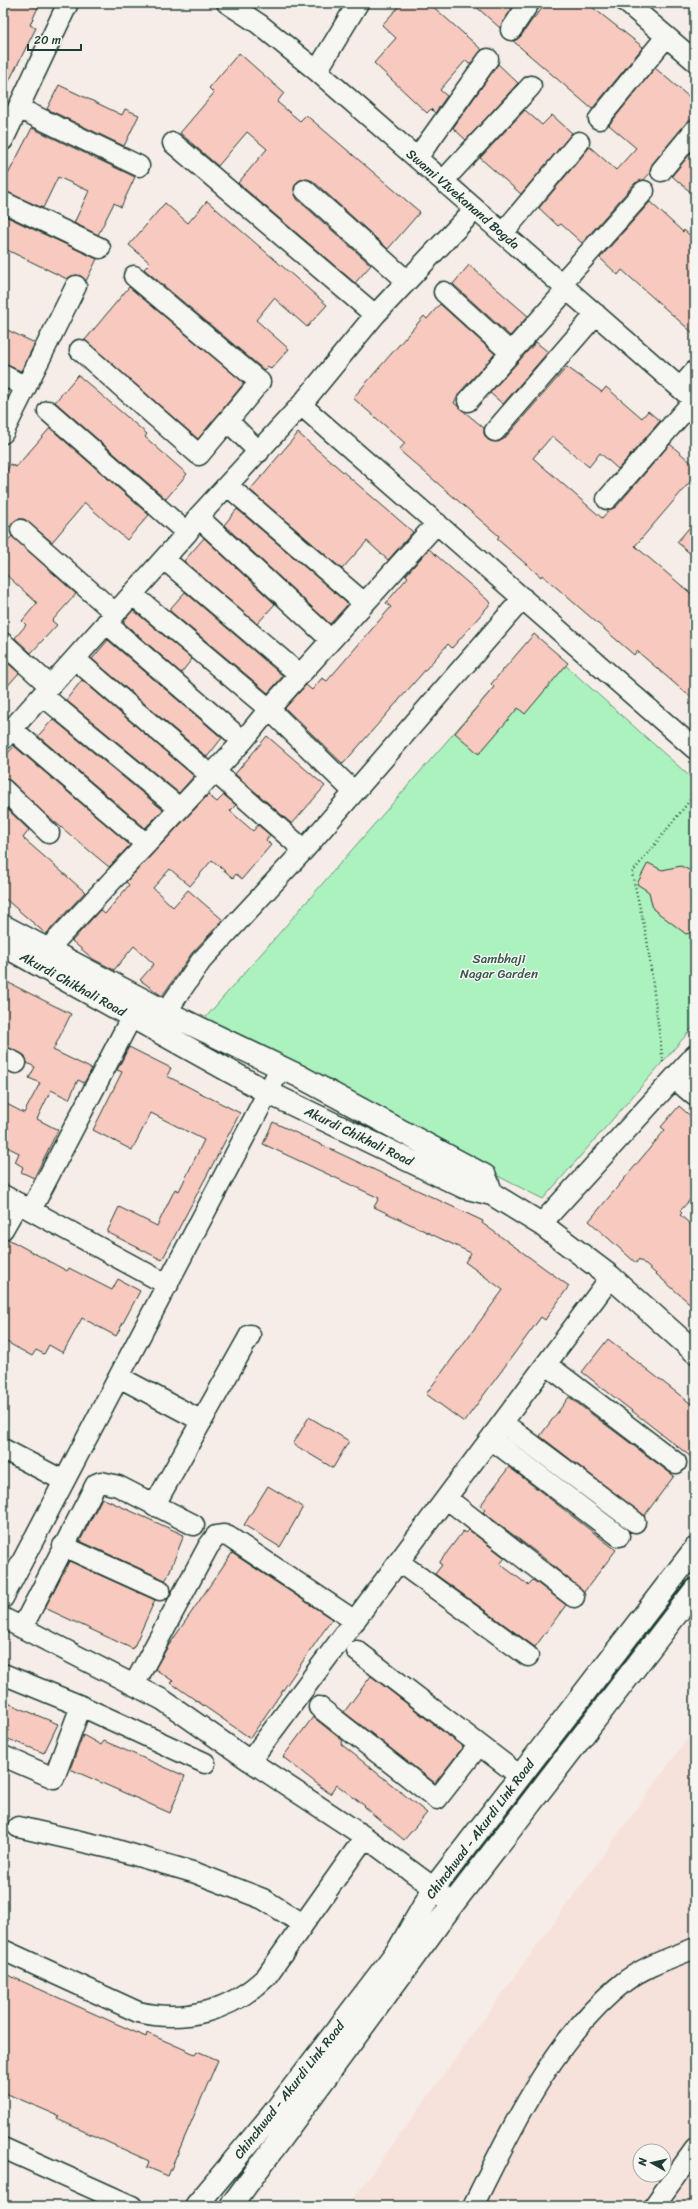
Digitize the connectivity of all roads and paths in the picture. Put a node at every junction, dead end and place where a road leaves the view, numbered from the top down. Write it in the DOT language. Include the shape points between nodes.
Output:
graph roads {
  1 [pos="68,3"];
  2 [pos="227,3"];
  3 [pos="358,3"];
  4 [pos="529,3"];
  5 [pos="627,3"];
  6 [pos="511,30"];
  7 [pos="666,37"];
  8 [pos="488,59"];
  9 [pos="695,61"];
  10 [pos="317,71"];
  11 [pos="531,86"];
  12 [pos="18,108"];
  13 [pos="599,120"];
  14 [pos="695,130"];
  15 [pos="3,140"];
  16 [pos="578,142"];
  17 [pos="172,143"];
  18 [pos="417,158"];
  19 [pos="139,166"];
  20 [pos="661,171"];
  21 [pos="443,181"];
  22 [pos="305,190"];
  23 [pos="644,191"];
  24 [pos="3,202"];
  25 [pos="475,209"];
  26 [pos="502,233"];
  27 [pos="100,248"];
  28 [pos="134,276"];
  29 [pos="407,281"];
  30 [pos="76,286"];
  31 [pos="564,287"];
  32 [pos="444,292"];
  33 [pos="596,314"];
  34 [pos="375,315"];
  35 [pos="80,350"];
  36 [pos="511,353"];
  37 [pos="695,371"];
  38 [pos="3,375"];
  39 [pos="26,386"];
  40 [pos="690,396"];
  41 [pos="468,401"];
  42 [pos="301,405"];
  43 [pos="48,411"];
  44 [pos="229,422"];
  45 [pos="495,431"];
  46 [pos="3,433"];
  47 [pos="259,452"];
  48 [pos="228,486"];
  49 [pos="607,499"];
  50 [pos="198,517"];
  51 [pos="436,523"];
  52 [pos="21,530"];
  53 [pos="186,533"];
  54 [pos="164,558"];
  55 [pos="132,594"];
  56 [pos="523,598"];
  57 [pos="364,603"];
  58 [pos="111,618"];
  59 [pos="331,640"];
  60 [pos="3,643"];
  61 [pos="75,658"];
  62 [pos="300,675"];
  63 [pos="46,690"];
  64 [pos="269,709"];
  65 [pos="8,734"];
  66 [pos="243,741"];
  67 [pos="695,749"];
  68 [pos="212,773"];
  69 [pos="3,789"];
  70 [pos="354,792"];
  71 [pos="695,794"];
  72 [pos="179,808"];
  73 [pos="49,833"];
  74 [pos="146,844"];
  75 [pos="304,850"];
  76 [pos="3,926"];
  77 [pos="3,945"];
  78 [pos="48,949"];
  79 [pos="132,1016"];
  80 [pos="163,1022"];
  81 [pos="695,1055"];
  82 [pos="281,1067"];
  83 [pos="670,1082"];
  84 [pos="267,1092"];
  85 [pos="695,1096"];
  86 [pos="492,1194"];
  87 [pos="17,1202"];
  88 [pos="541,1224"];
  89 [pos="3,1229"];
  90 [pos="611,1277"];
  91 [pos="168,1285"];
  92 [pos="250,1334"];
  93 [pos="695,1352"];
  94 [pos="546,1364"];
  95 [pos="119,1377"];
  96 [pos="202,1420"];
  97 [pos="503,1422"];
  98 [pos="490,1439"];
  99 [pos="3,1449"];
  100 [pos="676,1463"];
  101 [pos="64,1481"];
  102 [pos="446,1498"];
  103 [pos="154,1506"];
  104 [pos="635,1522"];
  105 [pos="194,1525"];
  106 [pos="618,1536"];
  107 [pos="63,1546"];
  108 [pos="695,1549"];
  109 [pos="399,1562"];
  110 [pos="160,1590"];
  111 [pos="695,1590"];
  112 [pos="574,1597"];
  113 [pos="3,1598"];
  114 [pos="3,1618"];
  115 [pos="355,1621"];
  116 [pos="22,1628"];
  117 [pos="357,1651"];
  118 [pos="528,1656"];
  119 [pos="3,1674"];
  120 [pos="134,1685"];
  121 [pos="81,1706"];
  122 [pos="318,1707"];
  123 [pos="479,1745"];
  124 [pos="3,1756"];
  125 [pos="250,1761"];
  126 [pos="205,1763"];
  127 [pos="520,1776"];
  128 [pos="18,1827"];
  129 [pos="365,1837"];
  130 [pos="434,1888"];
  131 [pos="452,1905"];
  132 [pos="303,1924"];
  133 [pos="695,1948"];
  134 [pos="3,1950"];
  135 [pos="3,2148"];
  136 [pos="695,2149"];
  137 [pos="132,2206"];
  138 [pos="196,2206"];
  139 [pos="231,2206"];
  140 [pos="472,2206"];
  141 [pos="654,2206"];
  1 -- 12 [label="street"];
  2 -- 10 [label="street, Swami VIvekanand Bogda" via="259,24"];
  3 -- 10 [label="street"];
  4 -- 6 [label="street"];
  5 -- 7 [label="street"];
  7 -- 9 [label="street"];
  7 -- 13 [label="street"];
  8 -- 18 [label="street"];
  10 -- 18 [label="street, Swami VIvekanand Bogda"];
  11 -- 21 [label="street"];
  12 -- 15 [label="street"];
  12 -- 19 [label="street"];
  14 -- 20 [label="street"];
  16 -- 26 [label="street"];
  17 -- 34 [label="street"];
  18 -- 21 [label="street, Swami VIvekanand Bogda"];
  21 -- 25 [label="street, Swami VIvekanand Bogda"];
  22 -- 29 [label="street"];
  23 -- 31 [label="street"];
  24 -- 27 [label="street"];
  25 -- 26 [label="street, Swami VIvekanand Bogda"];
  25 -- 29 [label="street"];
  26 -- 31 [label="street, Swami VIvekanand Bogda"];
  28 -- 44 [label="street" via="260,382"];
  29 -- 34 [label="street"];
  30 -- 39 [label="street"];
  31 -- 33 [label="street, Swami VIvekanand Bogda"];
  31 -- 36 [label="street"];
  32 -- 36 [label="street"];
  33 -- 40 [label="street, Swami VIvekanand Bogda"];
  33 -- 45 [label="street"];
  34 -- 42 [label="street"];
  35 -- 44 [label="street" via="199,455"];
  36 -- 41 [label="street"];
  37 -- 40 [label="street"];
  38 -- 39 [label="street"];
  39 -- 46 [label="street"];
  40 -- 49 [label="street"];
  42 -- 47 [label="street"];
  42 -- 51 [label="street"];
  43 -- 53 [label="street"];
  44 -- 47 [label="street"];
  47 -- 48 [label="street"];
  48 -- 50 [label="street"];
  48 -- 57 [label="street"];
  50 -- 53 [label="street"];
  50 -- 59 [label="street"];
  51 -- 56 [label="street"];
  51 -- 57 [label="street"];
  52 -- 58 [label="street"];
  53 -- 54 [label="street"];
  54 -- 55 [label="street"];
  54 -- 62 [label="street"];
  55 -- 58 [label="street"];
  55 -- 64 [label="street"];
  56 -- 67 [label="street"];
  56 -- 70 [label="street"];
  57 -- 59 [label="street"];
  58 -- 61 [label="street"];
  58 -- 66 [label="street"];
  59 -- 62 [label="street"];
  60 -- 63 [label="street"];
  61 -- 63 [label="street"];
  61 -- 68 [label="street"];
  62 -- 64 [label="street"];
  63 -- 65 [label="street"];
  63 -- 72 [label="street"];
  64 -- 66 [label="street"];
  64 -- 70 [label="street"];
  65 -- 74 [label="street"];
  66 -- 68 [label="street"];
  68 -- 72 [label="street"];
  68 -- 75 [label="street"];
  69 -- 73 [label="street"];
  70 -- 75 [label="street"];
  71 -- 83 [label="path" via="632,873 648,939 656,1020"];
  72 -- 74 [label="street"];
  74 -- 78 [label="street"];
  75 -- 80 [label="street" via="201,961"];
  76 -- 78 [label="main road"];
  77 -- 79 [label="main road, Akurdi Chikhali Road"];
  78 -- 80 [label="main road"];
  79 -- 80 [label="main road, Akurdi Chikhali Road"];
  79 -- 87 [label="street"];
  80 -- 82 [label="main road"];
  80 -- 84 [label="main road, Akurdi Chikhali Road"];
  81 -- 83 [label="street"];
  82 -- 84 [label="street"];
  82 -- 86 [label="main road" via="485,1176"];
  83 -- 85 [label="street"];
  83 -- 88 [label="street"];
  84 -- 86 [label="main road, Akurdi Chikhali Road" via="464,1187"];
  84 -- 91 [label="street"];
  86 -- 88 [label="main road, Akurdi Chikhali Road"];
  87 -- 89 [label="street"];
  87 -- 91 [label="street"];
  88 -- 90 [label="main road, Akurdi Chikhali Road"];
  90 -- 93 [label="main road, Akurdi Chikhali Road"];
  90 -- 94 [label="street"];
  91 -- 95 [label="street"];
  92 -- 96 [label="street"];
  94 -- 97 [label="street"];
  94 -- 100 [label="street"];
  95 -- 96 [label="street"];
  95 -- 101 [label="street"];
  96 -- 103 [label="street"];
  97 -- 98 [label="street"];
  97 -- 104 [label="street"];
  98 -- 102 [label="street"];
  98 -- 106 [label="street"];
  99 -- 101 [label="street"];
  101 -- 113 [label="street"];
  102 -- 109 [label="street"];
  102 -- 112 [label="street"];
  103 -- 105 [label="street"];
  103 -- 107 [label="street" via="118,1486 101,1482 96,1484"];
  107 -- 110 [label="street"];
  107 -- 116 [label="street"];
  108 -- 127 [label="main road, Chinchwad - Akurdi Link Road"];
  109 -- 115 [label="street"];
  109 -- 118 [label="street"];
  111 -- 131 [label="main road, Chinchwad - Akurdi Link Road"];
  114 -- 116 [label="street"];
  115 -- 120 [label="street" via="229,1537 216,1536"];
  115 -- 125 [label="street"];
  116 -- 120 [label="street"];
  117 -- 123 [label="street"];
  119 -- 121 [label="street"];
  120 -- 125 [label="street" via="163,1700"];
  121 -- 124 [label="street" via="54,1778"];
  121 -- 126 [label="street"];
  122 -- 123 [label="street" via="437,1799"];
  123 -- 127 [label="street"];
  125 -- 129 [label="street"];
  127 -- 130 [label="main road, Chinchwad - Akurdi Link Road"];
  128 -- 132 [label="street" via="110,1848 196,1873 263,1899"];
  129 -- 130 [label="street"];
  129 -- 132 [label="street"];
  130 -- 131 [label="street"];
  130 -- 138 [label="main road, Chinchwad - Akurdi Link Road" via="399,1949 272,2115"];
  131 -- 139 [label="main road, Chinchwad - Akurdi Link Road"];
  132 -- 134 [label="street" via="266,1977 251,1991 230,2004 183,2017 159,2017 138,2012"];
  133 -- 140 [label="street" via="650,1966 624,1982 589,2016 547,2068 522,2109"];
  135 -- 137 [label="street"];
  136 -- 141 [label="street"];
}
